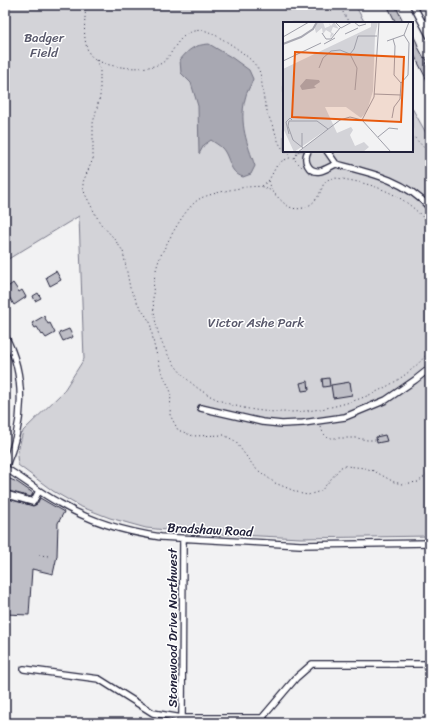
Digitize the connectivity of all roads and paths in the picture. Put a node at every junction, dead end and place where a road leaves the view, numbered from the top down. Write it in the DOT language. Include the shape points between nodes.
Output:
graph roads {
  1 [pos="5,5"];
  2 [pos="15,5"];
  3 [pos="86,5"];
  4 [pos="339,5"];
  5 [pos="413,5"];
  6 [pos="430,20"];
  7 [pos="348,22"];
  8 [pos="423,24"];
  9 [pos="430,37"];
  10 [pos="422,56"];
  11 [pos="96,60"];
  12 [pos="429,63"];
  13 [pos="413,136"];
  14 [pos="283,150"];
  15 [pos="285,152"];
  16 [pos="298,152"];
  17 [pos="308,152"];
  18 [pos="328,152"];
  19 [pos="430,154"];
  20 [pos="293,158"];
  21 [pos="336,164"];
  22 [pos="304,170"];
  23 [pos="270,180"];
  24 [pos="262,186"];
  25 [pos="272,192"];
  26 [pos="430,208"];
  27 [pos="430,226"];
  28 [pos="5,336"];
  29 [pos="430,350"];
  30 [pos="430,368"];
  31 [pos="201,408"];
  32 [pos="320,421"];
  33 [pos="376,440"];
  34 [pos="5,468"];
  35 [pos="430,472"];
  36 [pos="39,491"];
  37 [pos="5,494"];
  38 [pos="183,539"];
  39 [pos="430,543"];
  40 [pos="39,555"];
  41 [pos="48,558"];
  42 [pos="430,664"];
  43 [pos="24,669"];
  44 [pos="182,718"];
  45 [pos="262,718"];
  46 [pos="268,723"];
  1 -- 2 [label="path"];
  3 -- 11 [label="path" via="86,46"];
  4 -- 7 [label="path"];
  5 -- 8 [label="street"];
  6 -- 8 [label="street"];
  8 -- 9 [label="street"];
  10 -- 12 [label="path" via="426,56"];
  11 -- 14 [label="path" via="131,68 154,66 162,63 185,35 198,30 209,32 255,63 260,73 265,106 278,143"];
  11 -- 35 [label="path" via="100,69 100,96 93,123 94,159 83,182 83,188 100,223 124,251 130,288 150,322 161,370 171,392 170,415 178,430 193,436 224,435 235,441 255,468 274,483 308,495 321,491 341,467 346,466 365,468 402,484 418,482"];
  13 -- 19 [label="path"];
  15 -- 20 [label="path"];
  16 -- 20 [label="path"];
  17 -- 21 [label="street" via="306,159 312,170 320,171"];
  18 -- 21 [label="street"];
  20 -- 22 [label="path"];
  20 -- 23 [label="path" via="277,165"];
  21 -- 26 [label="street" via="392,180 414,193"];
  23 -- 24 [label="path"];
  23 -- 25 [label="path"];
  24 -- 25 [label="path"];
  24 -- 29 [label="path" via="230,190 198,200 169,238 158,260 153,294 156,328 167,354 181,373 205,393 226,403 267,411 306,412 337,406 377,391 411,371"];
  25 -- 27 [label="path" via="285,205 297,209 313,203 328,179 363,183 399,196 421,214"];
  28 -- 34 [label="street" via="16,360 20,404 15,439"];
  30 -- 32 [label="street" via="386,400 345,416"];
  31 -- 32 [label="street" via="262,422 282,424"];
  32 -- 33 [label="path" via="323,433 328,438"];
  34 -- 36 [label="street, Bradshaw Road"];
  36 -- 37 [label="street" via="33,502"];
  36 -- 38 [label="street, Bradshaw Road" via="67,508 110,526 143,534"];
  38 -- 39 [label="street, Bradshaw Road" via="300,545"];
  38 -- 44 [label="street, Stonewood Drive Northwest"];
  40 -- 41 [label="path" via="49,556"];
  42 -- 45 [label="street" via="312,664 296,678"];
  43 -- 44 [label="street" via="99,679 153,713"];
  44 -- 45 [label="street"];
  45 -- 46 [label="street"];
}
